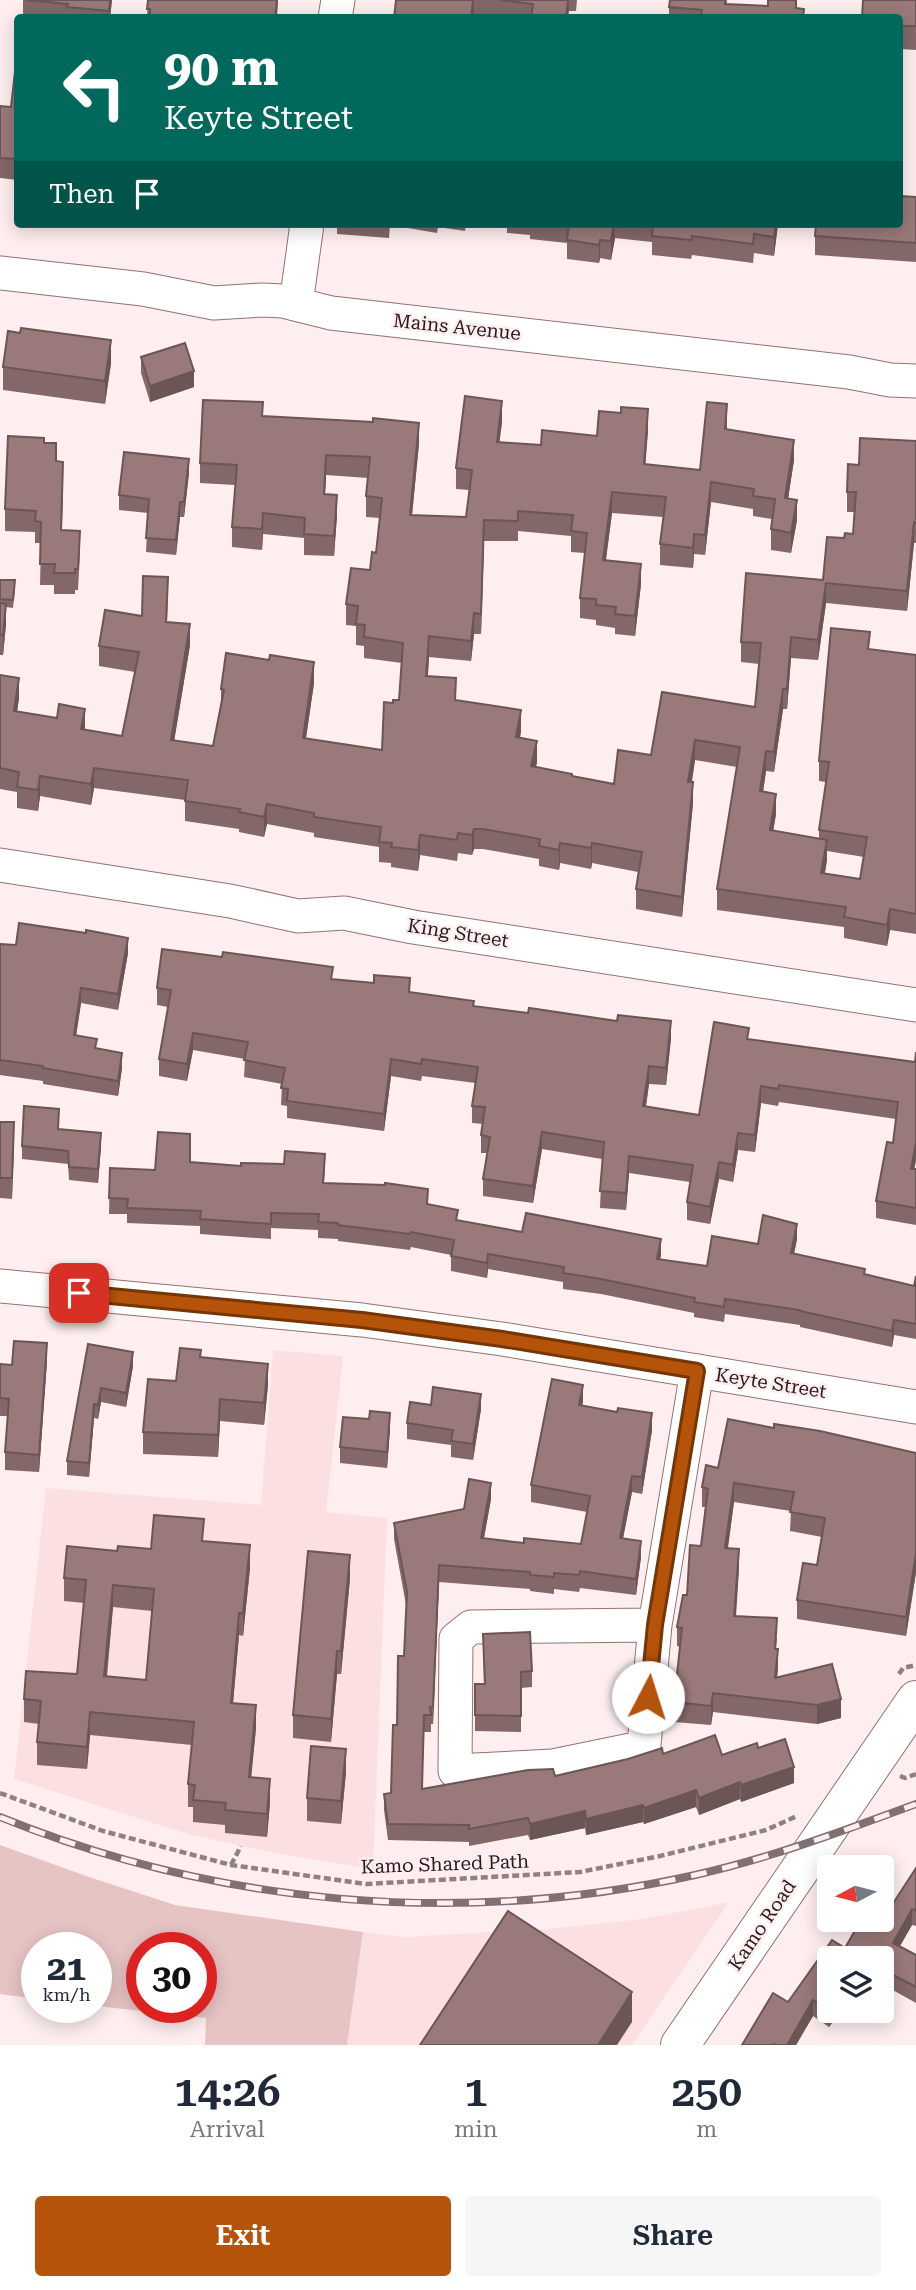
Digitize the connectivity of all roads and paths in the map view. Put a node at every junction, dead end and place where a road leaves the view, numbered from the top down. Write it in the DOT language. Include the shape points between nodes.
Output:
graph roads {
  1 [pos="306,228"];
  2 [pos="0,273"];
  3 [pos="296,304"];
  4 [pos="916,381"];
  5 [pos="0,864"];
  6 [pos="916,1005"];
  7 [pos="0,1286"];
  8 [pos="697,1371"];
  9 [pos="916,1407"];
  10 [pos="655,1625"];
  11 [pos="914,1677"];
  12 [pos="0,1793"];
  13 [pos="805,1808"];
  14 [pos="241,1846"];
  15 [pos="231,1865"];
  16 [pos="680,2045"];
  1 -- 3 [label="street"];
  2 -- 3 [label="street, Mains Avenue" via="143,289 214,303 273,300"];
  3 -- 4 [label="street, Mains Avenue" via="331,313"];
  5 -- 6 [label="street, King Street" via="298,916 356,915"];
  7 -- 8 [label="street, Keyte Street" via="362,1320"];
  8 -- 9 [label="street, Keyte Street"];
  8 -- 10 [label="street"];
  10 -- 10 [label="street" via="471,1627 456,1639 455,1771 553,1766 644,1745"];
  11 -- 16 [label="main road, Kamo Road"];
  12 -- 15 [label="path, Kamo Shared Path" via="103,1831"];
  13 -- 15 [label="path, Kamo Shared Path" via="796,1818 766,1830 580,1872 366,1884"];
  14 -- 15 [label="path"];
}
